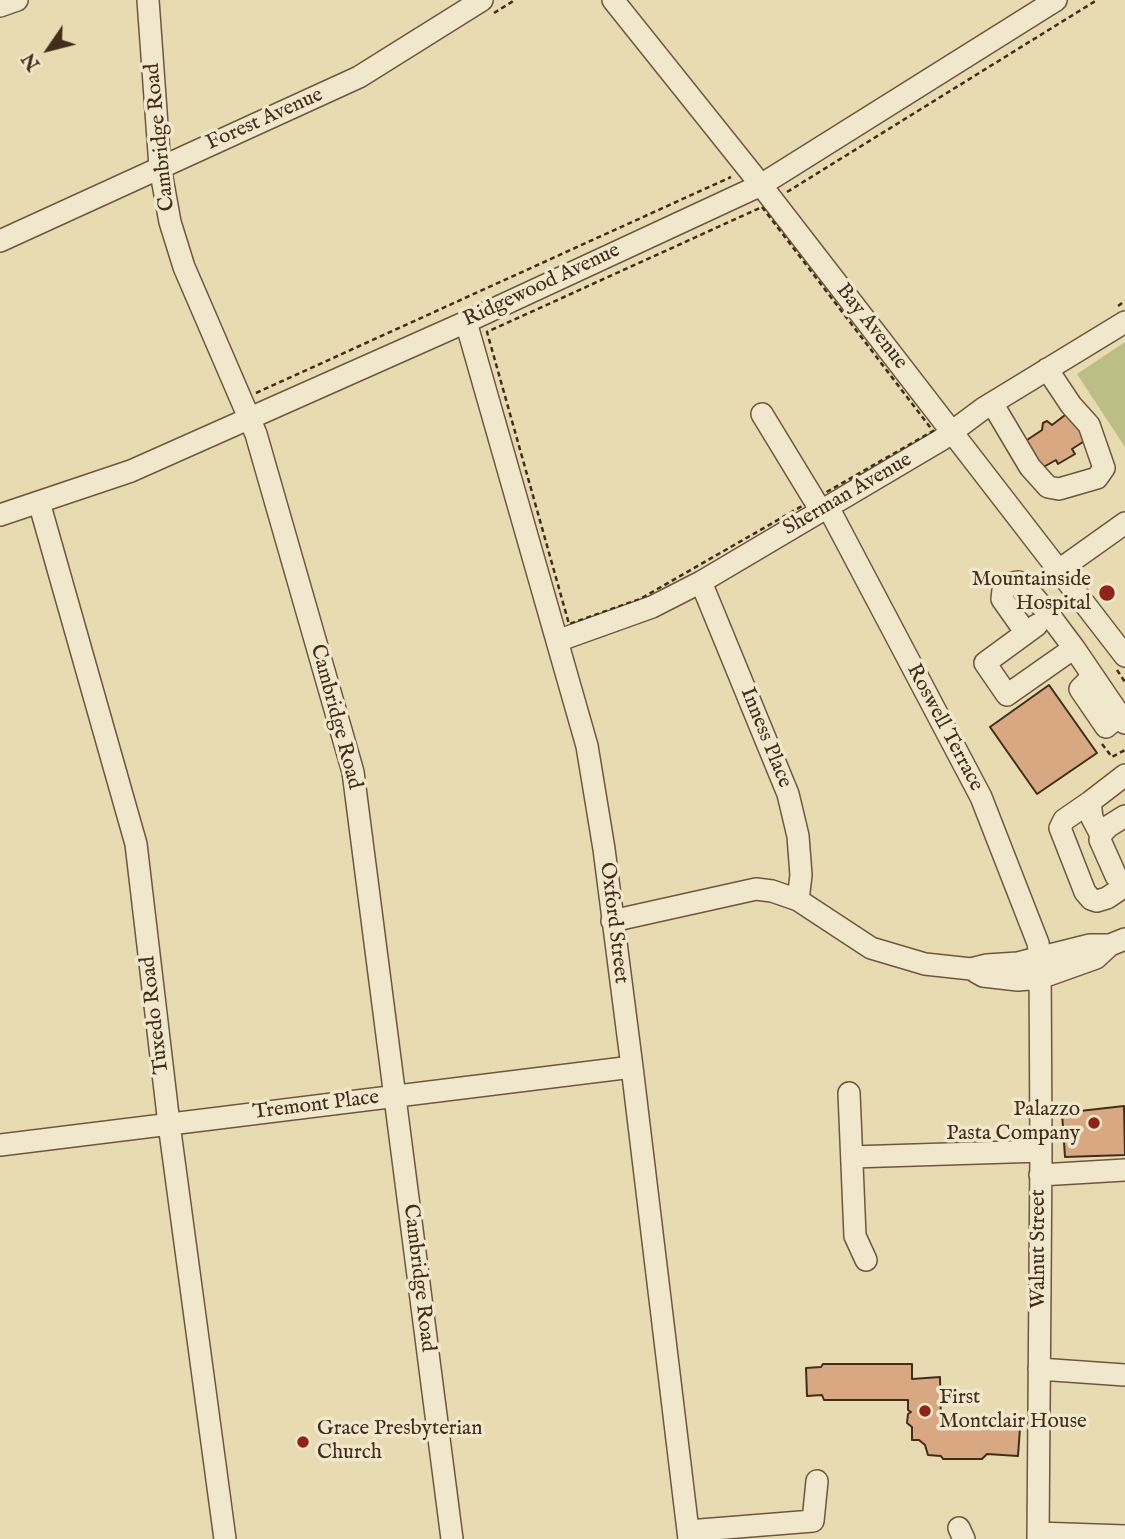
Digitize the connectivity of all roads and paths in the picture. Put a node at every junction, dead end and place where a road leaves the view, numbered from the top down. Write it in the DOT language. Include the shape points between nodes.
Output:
graph roads {
  1 [pos="17,0"];
  2 [pos="148,0"];
  3 [pos="515,0"];
  4 [pos="613,0"];
  5 [pos="1056,0"];
  6 [pos="1097,0"];
  7 [pos="0,6"];
  8 [pos="483,9"];
  9 [pos="160,167"];
  10 [pos="732,176"];
  11 [pos="761,185"];
  12 [pos="787,192"];
  13 [pos="0,241"];
  14 [pos="1125,301"];
  15 [pos="1120,315"];
  16 [pos="466,322"];
  17 [pos="1047,369"];
  18 [pos="254,394"];
  19 [pos="992,403"];
  20 [pos="249,418"];
  21 [pos="760,424"];
  22 [pos="952,431"];
  23 [pos="38,502"];
  24 [pos="815,509"];
  25 [pos="0,515"];
  26 [pos="1125,523"];
  27 [pos="1059,570"];
  28 [pos="701,582"];
  29 [pos="1050,616"];
  30 [pos="1027,633"];
  31 [pos="557,641"];
  32 [pos="1074,648"];
  33 [pos="1125,656"];
  34 [pos="1123,719"];
  35 [pos="1125,775"];
  36 [pos="1090,802"];
  37 [pos="1125,816"];
  38 [pos="1101,835"];
  39 [pos="1125,886"];
  40 [pos="798,900"];
  41 [pos="612,921"];
  42 [pos="1118,942"];
  43 [pos="1040,968"];
  44 [pos="632,1067"];
  45 [pos="849,1093"];
  46 [pos="395,1096"];
  47 [pos="169,1124"];
  48 [pos="0,1145"];
  49 [pos="1041,1151"];
  50 [pos="852,1157"];
  51 [pos="1125,1170"];
  52 [pos="1040,1175"];
  53 [pos="866,1260"];
  54 [pos="1039,1369"];
  55 [pos="1125,1375"];
  56 [pos="817,1481"];
  57 [pos="688,1535"];
  58 [pos="1125,1535"];
  59 [pos="1038,1536"];
  60 [pos="225,1539"];
  61 [pos="452,1539"];
  1 -- 7 [label="street"];
  2 -- 9 [label="street, Cambridge Road"];
  3 -- 8 [label="path"];
  4 -- 11 [label="street, Bay Avenue"];
  5 -- 11 [label="street, Ridgewood Avenue"];
  6 -- 12 [label="path"];
  8 -- 9 [label="street, Forest Avenue" via="359,77"];
  9 -- 13 [label="street, Forest Avenue"];
  9 -- 20 [label="street, Cambridge Road" via="184,267"];
  10 -- 18 [label="path"];
  11 -- 16 [label="street, Ridgewood Avenue"];
  11 -- 22 [label="street, Bay Avenue"];
  14 -- 15 [label="path"];
  15 -- 17 [label="street, Sherman Avenue"];
  16 -- 20 [label="street, Ridgewood Avenue"];
  16 -- 31 [label="street, Oxford Street"];
  17 -- 19 [label="street, Sherman Avenue"];
  17 -- 19 [label="street" via="1089,425 1104,468 1097,478 1059,489 1048,487 1030,467"];
  19 -- 22 [label="street, Sherman Avenue"];
  20 -- 23 [label="street, Ridgewood Avenue" via="131,471"];
  20 -- 46 [label="street, Cambridge Road" via="353,772"];
  21 -- 24 [label="street, Roswell Terrace"];
  22 -- 24 [label="street, Sherman Avenue"];
  22 -- 27 [label="street, Bay Avenue"];
  23 -- 25 [label="street, Ridgewood Avenue"];
  23 -- 47 [label="street, Tuxedo Road" via="136,844"];
  24 -- 24 [label="path" via="640,599 569,624 487,332 762,207 933,431"];
  24 -- 28 [label="street, Sherman Avenue"];
  24 -- 43 [label="street, Roswell Terrace" via="981,797 1036,937"];
  26 -- 27 [label="street"];
  27 -- 33 [label="street, Bay Avenue"];
  28 -- 31 [label="street, Sherman Avenue" via="652,607"];
  28 -- 40 [label="street, Inness Place" via="788,794 798,836"];
  29 -- 30 [label="street"];
  29 -- 30 [label="street" via="1024,585 1012,583 1003,590 1002,599"];
  29 -- 32 [label="street"];
  30 -- 32 [label="street" via="985,663 1007,695"];
  31 -- 41 [label="street, Oxford Street" via="587,746"];
  32 -- 34 [label="street"];
  35 -- 36 [label="street"];
  36 -- 38 [label="street"];
  36 -- 39 [label="street" via="1060,828 1085,892 1097,901"];
  37 -- 38 [label="street"];
  38 -- 39 [label="street" via="1102,848"];
  40 -- 41 [label="street" via="756,888"];
  40 -- 43 [label="street" via="871,948 925,964"];
  41 -- 44 [label="street, Oxford Street"];
  42 -- 43 [label="street" via="1090,945"];
  43 -- 49 [label="street, Walnut Street"];
  44 -- 46 [label="street, Tremont Place"];
  44 -- 57 [label="street, Oxford Street"];
  45 -- 50 [label="street"];
  46 -- 47 [label="street, Tremont Place"];
  46 -- 61 [label="street, Cambridge Road"];
  47 -- 48 [label="street, Tremont Place"];
  47 -- 60 [label="street, Tuxedo Road"];
  49 -- 50 [label="street"];
  49 -- 52 [label="street, Walnut Street"];
  50 -- 53 [label="street" via="855,1236"];
  51 -- 52 [label="street"];
  52 -- 54 [label="street, Walnut Street"];
  54 -- 55 [label="street"];
  54 -- 59 [label="street, Walnut Street"];
  56 -- 57 [label="street" via="813,1521"];
  58 -- 59 [label="street"];
}
